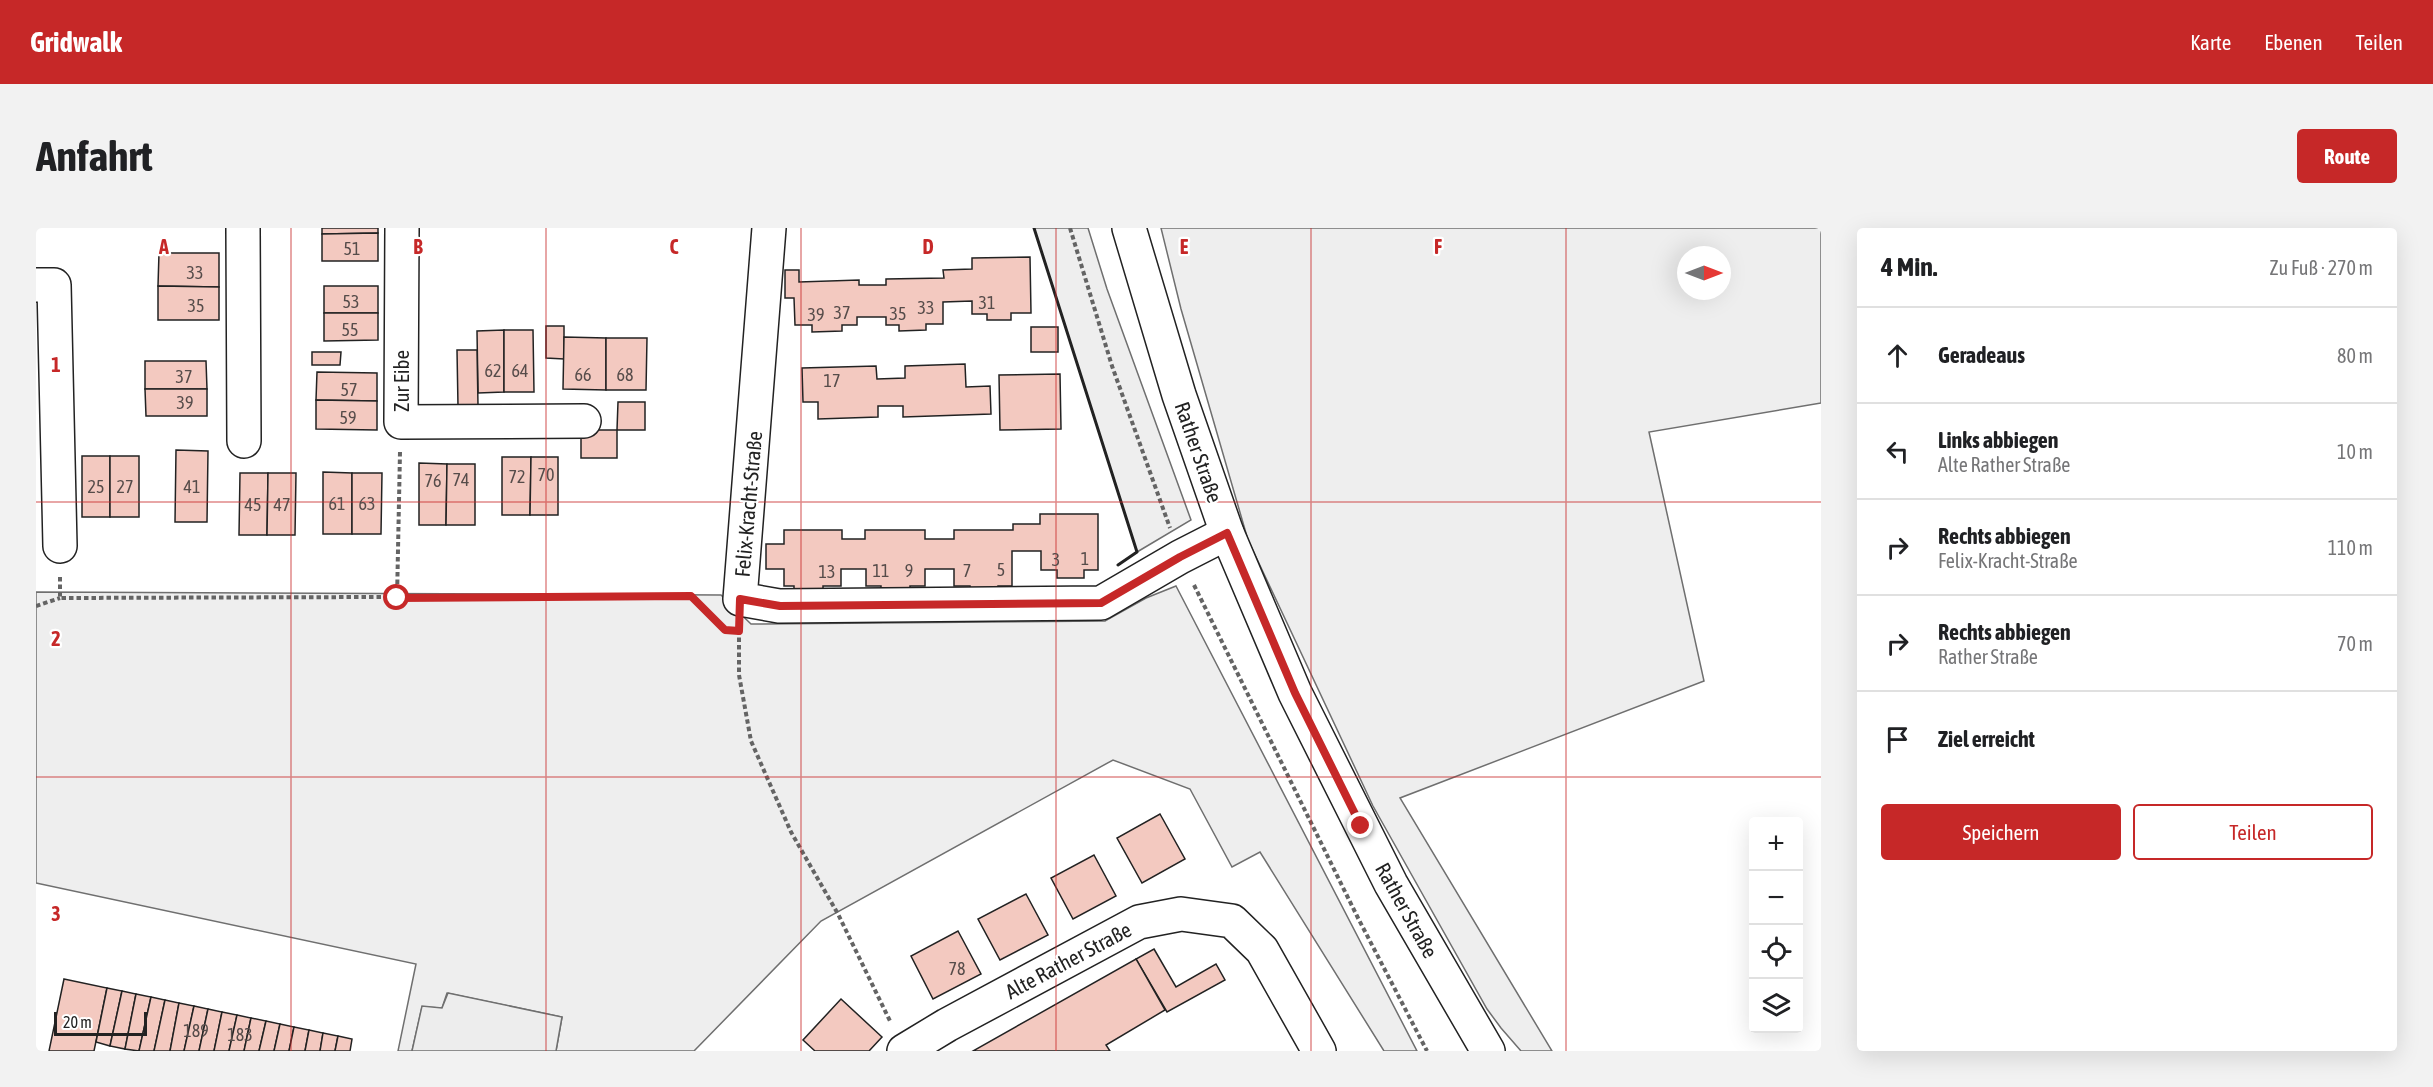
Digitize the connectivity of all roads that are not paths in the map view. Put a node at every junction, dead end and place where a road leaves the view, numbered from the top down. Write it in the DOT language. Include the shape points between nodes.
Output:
graph roads {
  1 [pos="243,228"];
  2 [pos="402,228"];
  3 [pos="769,228"];
  4 [pos="1129,228"];
  5 [pos="45,285"];
  6 [pos="584,421"];
  7 [pos="244,441"];
  8 [pos="1227,533"];
  9 [pos="60,546"];
  10 [pos="899,1042"];
  11 [pos="1319,1051"];
  12 [pos="1488,1051"];
  1 -- 7 [label="street"];
  2 -- 6 [label="street, Zur Eibe" via="401,422"];
  3 -- 8 [label="street, Felix-Kracht-Straße" via="740,615 780,606 1101,603"];
  4 -- 8 [label="street, Rather Straße" via="1179,395"];
  5 -- 9 [label="street"];
  8 -- 12 [label="street, Rather Straße" via="1295,693 1361,826"];
  10 -- 11 [label="street, Alte Rather Straße" via="947,1025 1139,922 1181,914 1232,921 1262,950"];
}
